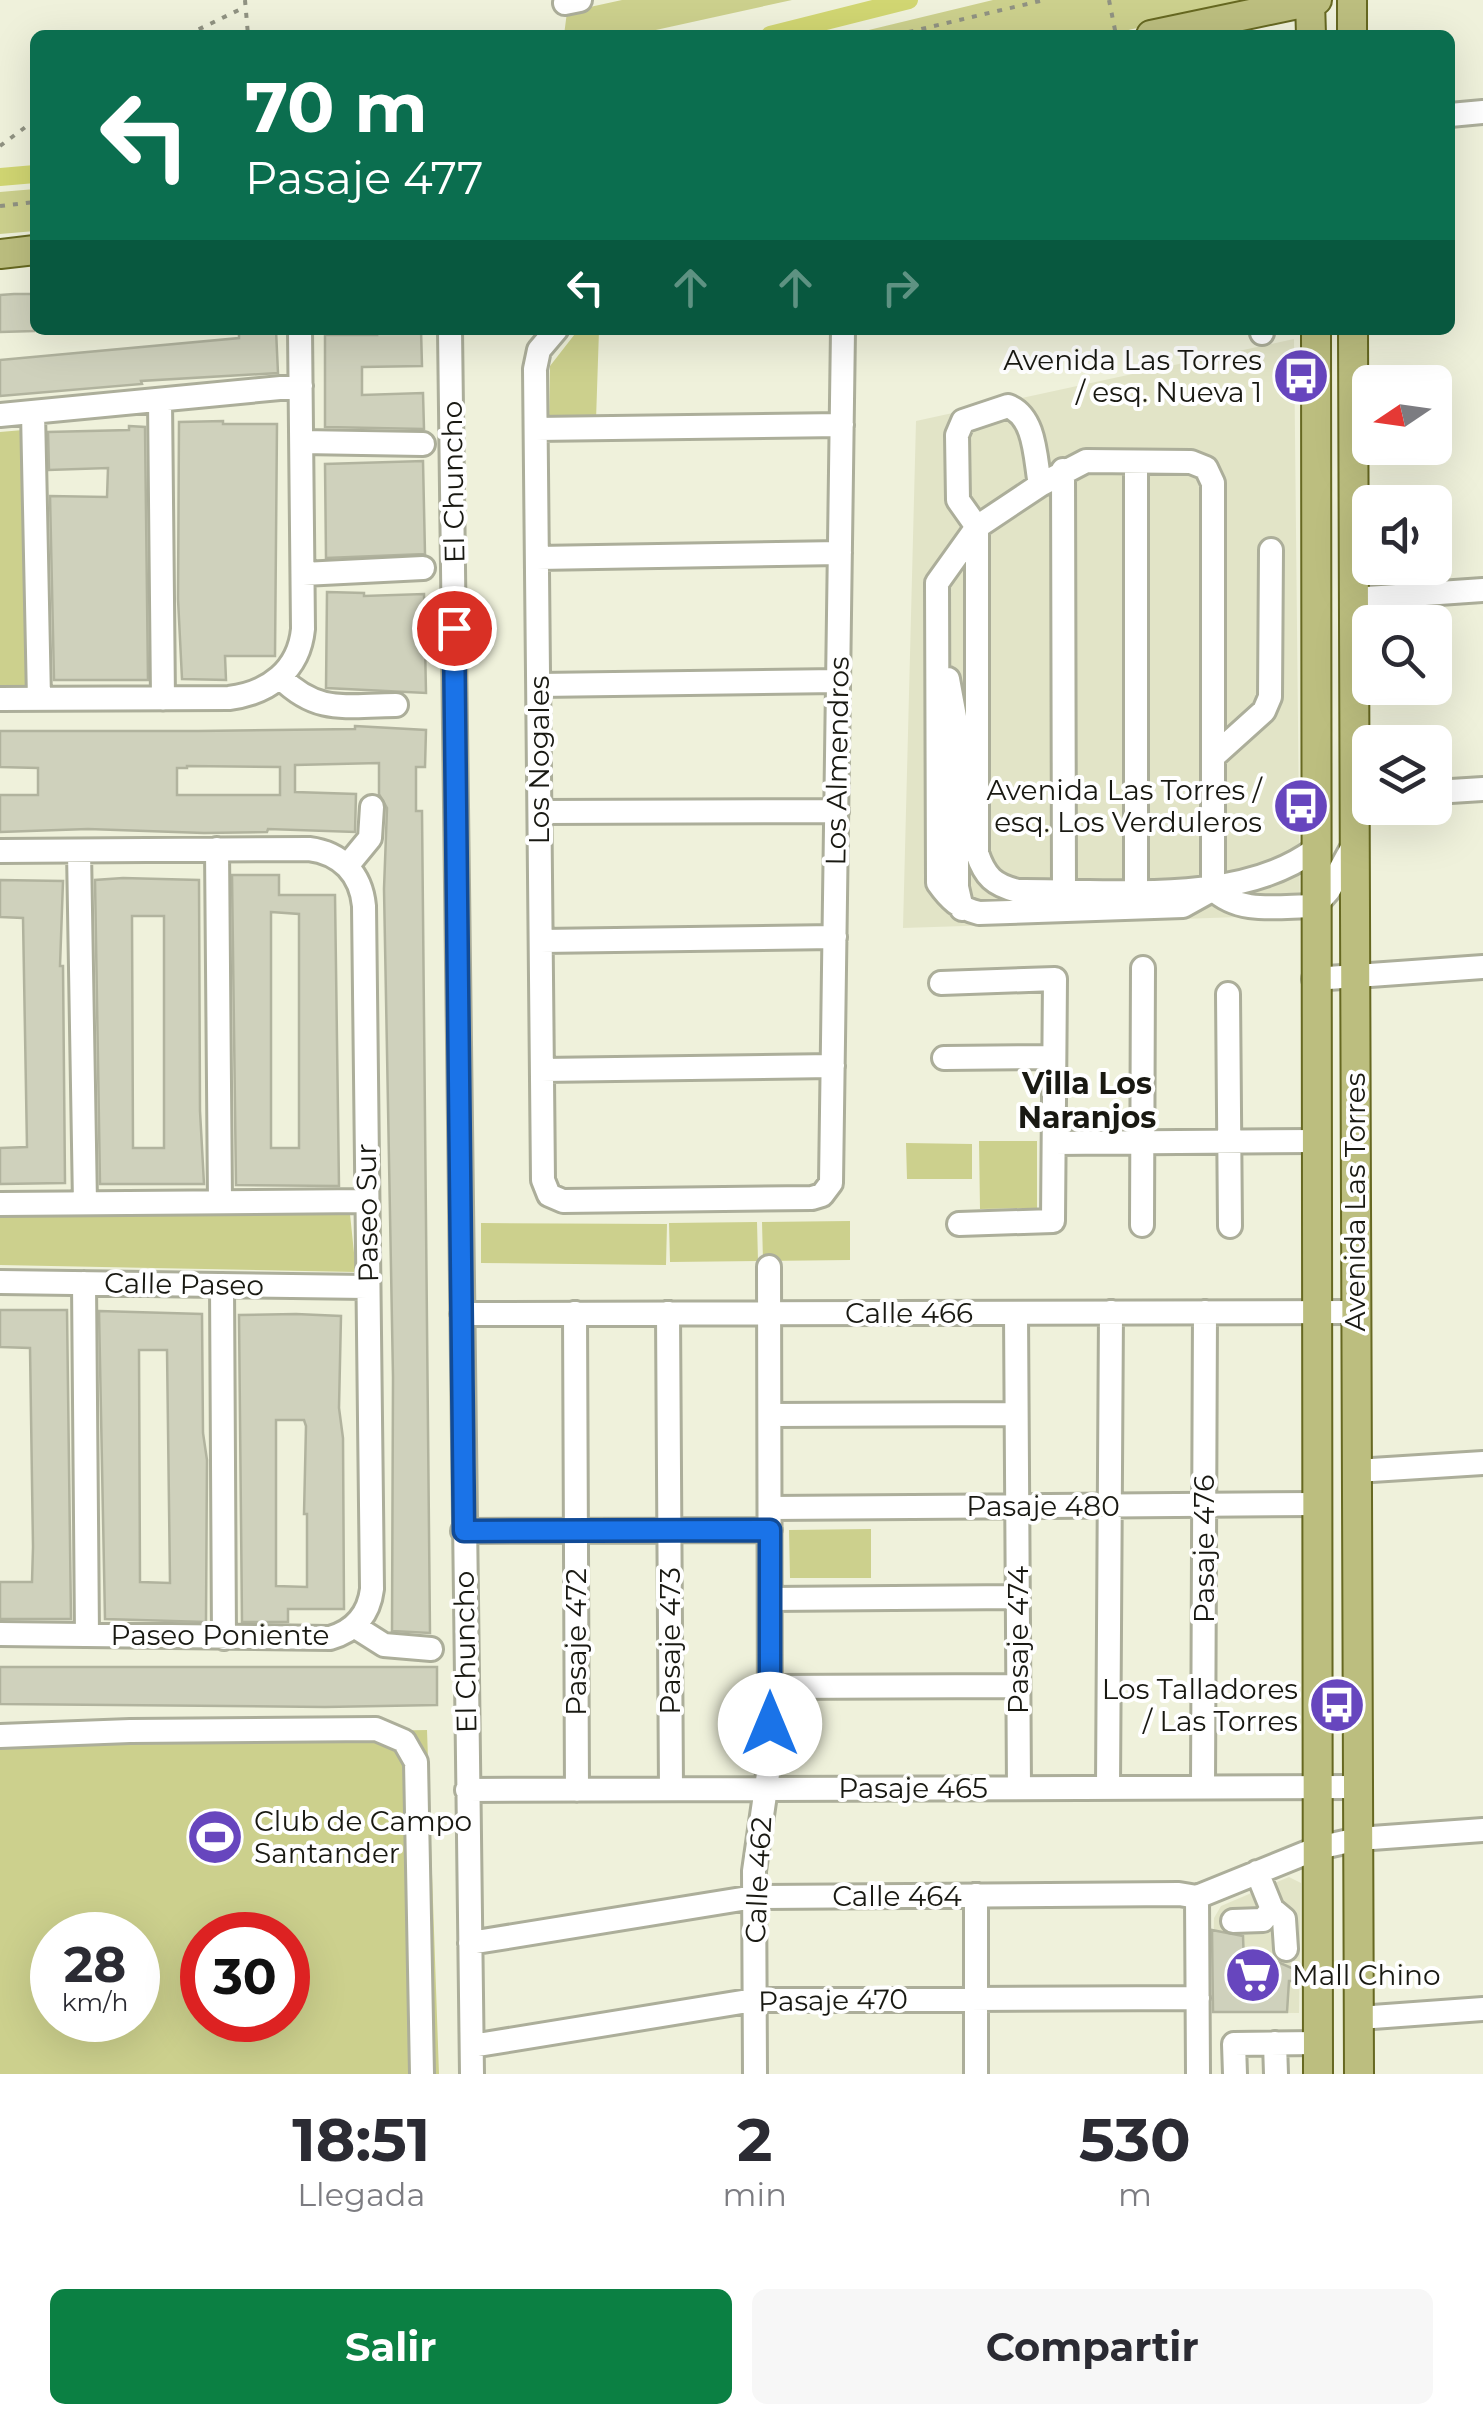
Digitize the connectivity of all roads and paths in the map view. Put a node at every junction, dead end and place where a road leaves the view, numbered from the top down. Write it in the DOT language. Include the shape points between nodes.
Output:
graph roads {
  1 [pos="1044,0"];
  2 [pos="1109,0"];
  3 [pos="1352,0"];
  4 [pos="1314,1"];
  5 [pos="245,3"];
  6 [pos="1232,26"];
  7 [pos="196,30"];
  8 [pos="248,30"];
  9 [pos="917,30"];
  10 [pos="1115,30"];
  11 [pos="1197,30"];
  12 [pos="1311,30"];
  13 [pos="1352,30"];
  14 [pos="1483,112"];
  15 [pos="1455,115"];
  16 [pos="30,124"];
  17 [pos="0,146"];
  18 [pos="30,203"];
  19 [pos="0,206"];
  20 [pos="30,251"];
  21 [pos="0,254"];
  22 [pos="300,335"];
  23 [pos="450,335"];
  24 [pos="552,335"];
  25 [pos="844,335"];
  26 [pos="1316,335"];
  27 [pos="1353,335"];
  28 [pos="301,386"];
  29 [pos="160,400"];
  30 [pos="33,412"];
  31 [pos="0,415"];
  32 [pos="842,425"];
  33 [pos="536,429"];
  34 [pos="302,442"];
  35 [pos="422,444"];
  36 [pos="1136,462"];
  37 [pos="1063,470"];
  38 [pos="1040,484"];
  39 [pos="977,527"];
  40 [pos="1272,550"];
  41 [pos="840,554"];
  42 [pos="537,558"];
  43 [pos="424,568"];
  44 [pos="303,574"];
  45 [pos="1483,590"];
  46 [pos="1353,599"];
  47 [pos="938,622"];
  48 [pos="977,668"];
  49 [pos="280,678"];
  50 [pos="838,681"];
  51 [pos="539,685"];
  52 [pos="0,699"];
  53 [pos="39,699"];
  54 [pos="163,699"];
  55 [pos="396,706"];
  56 [pos="1358,725"];
  57 [pos="958,728"];
  58 [pos="1213,757"];
  59 [pos="1483,789"];
  60 [pos="1452,791"];
  61 [pos="372,807"];
  62 [pos="837,811"];
  63 [pos="540,812"];
  64 [pos="1356,825"];
  65 [pos="1353,846"];
  66 [pos="217,849"];
  67 [pos="80,850"];
  68 [pos="1314,850"];
  69 [pos="0,851"];
  70 [pos="347,866"];
  71 [pos="1064,890"];
  72 [pos="1136,890"];
  73 [pos="1213,890"];
  74 [pos="1314,906"];
  75 [pos="962,909"];
  76 [pos="835,938"];
  77 [pos="541,941"];
  78 [pos="1483,966"];
  79 [pos="1143,968"];
  80 [pos="1353,976"];
  81 [pos="1314,980"];
  82 [pos="941,983"];
  83 [pos="1228,994"];
  84 [pos="1054,1057"];
  85 [pos="944,1058"];
  86 [pos="833,1066"];
  87 [pos="542,1070"];
  88 [pos="1315,1141"];
  89 [pos="1142,1142"];
  90 [pos="1228,1142"];
  91 [pos="1054,1143"];
  92 [pos="548,1195"];
  93 [pos="366,1200"];
  94 [pos="220,1202"];
  95 [pos="86,1203"];
  96 [pos="0,1204"];
  97 [pos="960,1224"];
  98 [pos="1142,1224"];
  99 [pos="1230,1226"];
  100 [pos="769,1267"];
  101 [pos="0,1282"];
  102 [pos="84,1283"];
  103 [pos="222,1285"];
  104 [pos="368,1286"];
  105 [pos="1016,1312"];
  106 [pos="1111,1312"];
  107 [pos="1204,1312"];
  108 [pos="1316,1312"];
  109 [pos="1355,1312"];
  110 [pos="769,1313"];
  111 [pos="462,1314"];
  112 [pos="575,1314"];
  113 [pos="668,1314"];
  114 [pos="1016,1414"];
  115 [pos="770,1415"];
  116 [pos="1483,1463"];
  117 [pos="1356,1471"];
  118 [pos="1317,1504"];
  119 [pos="1204,1505"];
  120 [pos="1017,1506"];
  121 [pos="1110,1506"];
  122 [pos="770,1519"];
  123 [pos="576,1530"];
  124 [pos="670,1530"];
  125 [pos="464,1531"];
  126 [pos="1018,1596"];
  127 [pos="770,1599"];
  128 [pos="354,1626"];
  129 [pos="0,1634"];
  130 [pos="87,1636"];
  131 [pos="224,1638"];
  132 [pos="432,1649"];
  133 [pos="1018,1686"];
  134 [pos="770,1687"];
  135 [pos="0,1736"];
  136 [pos="1318,1786"];
  137 [pos="1108,1787"];
  138 [pos="1203,1787"];
  139 [pos="1358,1787"];
  140 [pos="1019,1788"];
  141 [pos="766,1789"];
  142 [pos="468,1790"];
  143 [pos="577,1790"];
  144 [pos="671,1790"];
  145 [pos="1483,1830"];
  146 [pos="1358,1839"];
  147 [pos="1318,1848"];
  148 [pos="1257,1872"];
  149 [pos="976,1895"];
  150 [pos="754,1896"];
  151 [pos="1197,1896"];
  152 [pos="1272,1908"];
  153 [pos="1233,1921"];
  154 [pos="470,1942"];
  155 [pos="1286,1948"];
  156 [pos="1198,1998"];
  157 [pos="976,1999"];
  158 [pos="754,2000"];
  159 [pos="1483,2009"];
  160 [pos="1359,2018"];
  161 [pos="1276,2043"];
  162 [pos="1318,2043"];
  163 [pos="472,2046"];
  164 [pos="422,2074"];
  165 [pos="472,2074"];
  166 [pos="755,2074"];
  167 [pos="976,2074"];
  168 [pos="1198,2074"];
  169 [pos="1234,2074"];
  170 [pos="1276,2074"];
  171 [pos="1318,2074"];
  172 [pos="1359,2074"];
  1 -- 9 [label="path"];
  2 -- 10 [label="path"];
  3 -- 13 [label="main road"];
  4 -- 6 [label="main road"];
  4 -- 12 [label="main road"];
  5 -- 7 [label="path"];
  5 -- 8 [label="path"];
  6 -- 11 [label="main road"];
  14 -- 15 [label="street"];
  16 -- 17 [label="path"];
  18 -- 19 [label="path"];
  20 -- 21 [label="main road"];
  22 -- 28 [label="street"];
  23 -- 111 [label="street, El Chuncho"];
  24 -- 33 [label="street, Los Nogales" via="535,362"];
  25 -- 32 [label="street, Los Almendros"];
  26 -- 68 [label="main road, Avenida Las Torres"];
  27 -- 46 [label="main road, Avenida Las Torres"];
  28 -- 29 [label="street"];
  28 -- 34 [label="street"];
  29 -- 30 [label="street"];
  29 -- 54 [label="street"];
  30 -- 31 [label="street"];
  30 -- 53 [label="street"];
  32 -- 33 [label="street"];
  32 -- 41 [label="street, Los Almendros"];
  33 -- 42 [label="street, Los Nogales"];
  34 -- 35 [label="street"];
  34 -- 44 [label="street"];
  36 -- 37 [label="street" via="1086,461"];
  36 -- 58 [label="street" via="1191,462 1206,468 1213,483"];
  36 -- 72 [label="street"];
  37 -- 38 [label="street"];
  37 -- 71 [label="street"];
  38 -- 39 [label="street"];
  38 -- 39 [label="street" via="1021,411 1008,406 963,421 957,435 958,500"];
  39 -- 47 [label="street" via="937,582"];
  39 -- 48 [label="street"];
  40 -- 58 [label="street" via="1270,697 1264,711"];
  41 -- 42 [label="street"];
  41 -- 50 [label="street, Los Almendros"];
  42 -- 51 [label="street, Los Nogales"];
  43 -- 44 [label="street"];
  44 -- 49 [label="street" via="300,647"];
  45 -- 46 [label="street"];
  46 -- 56 [label="main road, Avenida Las Torres"];
  47 -- 57 [label="street"];
  47 -- 75 [label="street" via="938,883"];
  48 -- 57 [label="street"];
  48 -- 71 [label="street" via="977,853 984,873 1018,891"];
  49 -- 54 [label="street" via="244,696"];
  49 -- 55 [label="street" via="316,704"];
  50 -- 51 [label="street"];
  50 -- 62 [label="street, Los Almendros"];
  51 -- 63 [label="street, Los Nogales"];
  52 -- 53 [label="street"];
  53 -- 54 [label="street"];
  57 -- 75 [label="street"];
  58 -- 73 [label="street"];
  59 -- 60 [label="street"];
  61 -- 70 [label="street" via="370,838"];
  62 -- 63 [label="street"];
  62 -- 76 [label="street, Los Almendros"];
  63 -- 77 [label="street, Los Nogales"];
  64 -- 65 [label="main road, Avenida Las Torres"];
  65 -- 74 [label="street"];
  65 -- 80 [label="main road, Avenida Las Torres"];
  66 -- 67 [label="street"];
  66 -- 70 [label="street" via="309,848"];
  66 -- 94 [label="street"];
  67 -- 69 [label="street"];
  67 -- 95 [label="street"];
  68 -- 73 [label="street" via="1284,870"];
  68 -- 74 [label="main road, Avenida Las Torres"];
  70 -- 93 [label="street, Paseo Sur" via="364,906"];
  71 -- 72 [label="street"];
  72 -- 73 [label="street"];
  73 -- 74 [label="street" via="1240,906"];
  73 -- 75 [label="street" via="1183,906"];
  74 -- 81 [label="main road, Avenida Las Torres"];
  76 -- 77 [label="street"];
  76 -- 86 [label="street, Los Almendros"];
  77 -- 87 [label="street, Los Nogales"];
  78 -- 80 [label="street"];
  79 -- 89 [label="street"];
  80 -- 81 [label="street"];
  80 -- 109 [label="main road, Avenida Las Torres"];
  81 -- 88 [label="main road, Avenida Las Torres"];
  82 -- 84 [label="street" via="1054,978"];
  83 -- 90 [label="street"];
  84 -- 85 [label="street"];
  84 -- 91 [label="street"];
  86 -- 87 [label="street"];
  86 -- 92 [label="street, Los Almendros" via="831,1183 817,1198"];
  87 -- 92 [label="street, Los Nogales"];
  88 -- 90 [label="street"];
  88 -- 108 [label="main road, Avenida Las Torres"];
  89 -- 90 [label="street"];
  89 -- 91 [label="street"];
  89 -- 98 [label="street"];
  90 -- 99 [label="street"];
  91 -- 97 [label="street" via="1053,1221"];
  93 -- 94 [label="street"];
  93 -- 104 [label="street, Paseo Sur"];
  94 -- 95 [label="street"];
  95 -- 96 [label="street"];
  100 -- 110 [label="street, Calle 462"];
  101 -- 102 [label="street, Calle Paseo"];
  102 -- 103 [label="street, Calle Paseo"];
  102 -- 130 [label="street"];
  103 -- 104 [label="street, Calle Paseo"];
  103 -- 131 [label="street"];
  104 -- 128 [label="street, Paseo Sur" via="372,1589"];
  105 -- 106 [label="street, Calle 466"];
  105 -- 110 [label="street, Calle 466"];
  105 -- 114 [label="street, Pasaje 474"];
  106 -- 107 [label="street, Calle 466"];
  106 -- 121 [label="street"];
  107 -- 108 [label="street, Calle 466"];
  107 -- 119 [label="street, Pasaje 476"];
  108 -- 109 [label="street, Calle 466"];
  108 -- 118 [label="main road, Avenida Las Torres"];
  109 -- 117 [label="main road, Avenida Las Torres"];
  110 -- 113 [label="street, Calle 466"];
  110 -- 115 [label="street, Calle 462"];
  111 -- 112 [label="street, Calle 466"];
  111 -- 125 [label="street, El Chuncho"];
  112 -- 113 [label="street, Calle 466"];
  112 -- 123 [label="street, Pasaje 472"];
  113 -- 124 [label="street, Pasaje 473"];
  114 -- 115 [label="street"];
  114 -- 120 [label="street, Pasaje 474"];
  115 -- 122 [label="street, Calle 462"];
  116 -- 117 [label="street"];
  117 -- 139 [label="main road, Avenida Las Torres"];
  118 -- 119 [label="street, Pasaje 480"];
  118 -- 136 [label="main road, Avenida Las Torres"];
  119 -- 121 [label="street, Pasaje 480"];
  119 -- 138 [label="street, Pasaje 476"];
  120 -- 121 [label="street, Pasaje 480"];
  120 -- 122 [label="street, Pasaje 480"];
  120 -- 126 [label="street, Pasaje 474"];
  121 -- 137 [label="street"];
  122 -- 124 [label="street, Pasaje 480"];
  122 -- 127 [label="street, Calle 462"];
  123 -- 124 [label="street, Pasaje 480"];
  123 -- 125 [label="street, Pasaje 480"];
  123 -- 143 [label="street, Pasaje 472"];
  124 -- 144 [label="street, Pasaje 473"];
  125 -- 142 [label="street, El Chuncho"];
  126 -- 127 [label="street"];
  126 -- 133 [label="street, Pasaje 474"];
  127 -- 134 [label="street, Calle 462"];
  128 -- 131 [label="street, Paseo Poniente" via="322,1639"];
  128 -- 132 [label="street, Paseo Poniente" via="384,1645"];
  129 -- 130 [label="street, Paseo Poniente"];
  130 -- 131 [label="street, Paseo Poniente"];
  133 -- 134 [label="street"];
  133 -- 140 [label="street, Pasaje 474"];
  134 -- 141 [label="street, Calle 462"];
  135 -- 164 [label="street" via="376,1729 404,1741 416,1762"];
  136 -- 138 [label="street, Pasaje 465"];
  136 -- 139 [label="street, Pasaje 465"];
  136 -- 147 [label="main road, Avenida Las Torres"];
  137 -- 138 [label="street, Pasaje 465"];
  137 -- 140 [label="street, Pasaje 465"];
  139 -- 146 [label="main road, Avenida Las Torres"];
  140 -- 141 [label="street, Pasaje 465"];
  141 -- 144 [label="street, Pasaje 465"];
  141 -- 150 [label="street, Calle 462"];
  142 -- 143 [label="street, Pasaje 465"];
  142 -- 154 [label="street, El Chuncho"];
  143 -- 144 [label="street, Pasaje 465"];
  145 -- 146 [label="street, Calle 464"];
  146 -- 147 [label="street, Calle 464"];
  146 -- 160 [label="main road, Avenida Las Torres"];
  147 -- 148 [label="street, Calle 464"];
  147 -- 162 [label="main road, Avenida Las Torres"];
  148 -- 151 [label="street, Calle 464"];
  148 -- 152 [label="street"];
  149 -- 150 [label="street, Calle 464"];
  149 -- 151 [label="street, Calle 464"];
  149 -- 157 [label="street"];
  150 -- 154 [label="street, Calle 464"];
  150 -- 158 [label="street, Calle 462"];
  151 -- 156 [label="street"];
  152 -- 153 [label="street" via="1263,1920"];
  152 -- 155 [label="street" via="1284,1919"];
  154 -- 163 [label="street, El Chuncho"];
  156 -- 157 [label="street, Pasaje 470"];
  156 -- 168 [label="street"];
  157 -- 158 [label="street, Pasaje 470"];
  157 -- 167 [label="street"];
  158 -- 163 [label="street, Pasaje 470"];
  158 -- 166 [label="street, Calle 462"];
  159 -- 160 [label="street"];
  160 -- 172 [label="main road, Avenida Las Torres"];
  161 -- 162 [label="street"];
  161 -- 169 [label="street" via="1234,2044"];
  161 -- 170 [label="street"];
  162 -- 171 [label="main road, Avenida Las Torres"];
  163 -- 165 [label="street, El Chuncho"];
}
